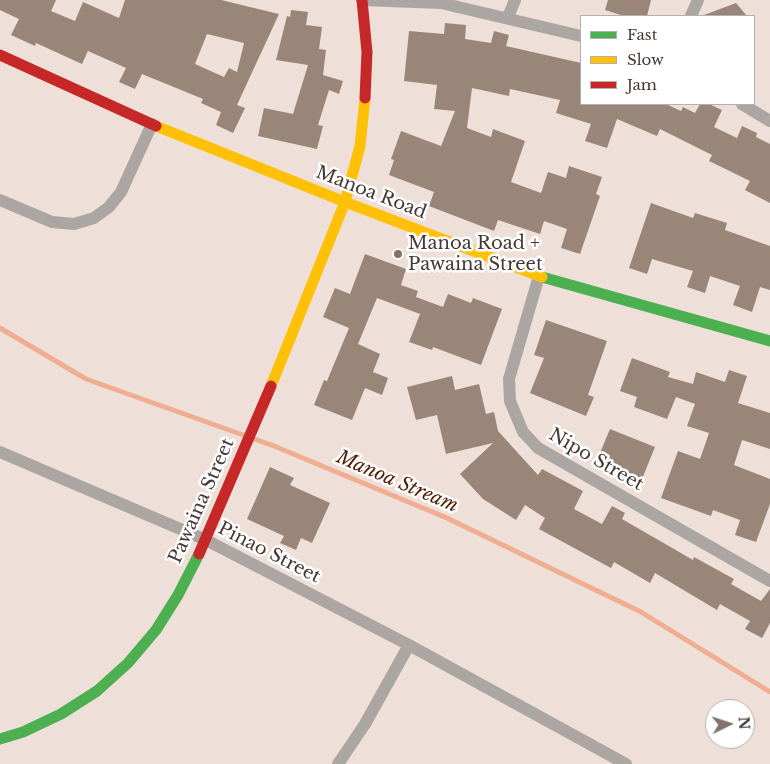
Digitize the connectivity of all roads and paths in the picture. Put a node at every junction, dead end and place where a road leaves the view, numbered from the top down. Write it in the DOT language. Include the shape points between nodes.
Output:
graph roads {
  1 [pos="361,0"];
  2 [pos="516,0"];
  3 [pos="698,0"];
  4 [pos="691,15"];
  5 [pos="508,17"];
  6 [pos="580,36"];
  7 [pos="0,54"];
  8 [pos="744,105"];
  9 [pos="770,121"];
  10 [pos="152,124"];
  11 [pos="0,200"];
  12 [pos="345,202"];
  13 [pos="539,276"];
  14 [pos="770,341"];
  15 [pos="0,452"];
  16 [pos="206,540"];
  17 [pos="770,581"];
  18 [pos="409,644"];
  19 [pos="0,739"];
  20 [pos="338,764"];
  21 [pos="626,764"];
  1 -- 5 [label="street" via="441,3"];
  1 -- 12 [label="street, Pawaina Street" via="367,84 360,146"];
  2 -- 5 [label="street"];
  3 -- 4 [label="street"];
  5 -- 6 [label="street"];
  7 -- 10 [label="street, Manoa Road"];
  8 -- 9 [label="street"];
  10 -- 11 [label="street" via="121,192 94,218 74,224 52,222"];
  10 -- 12 [label="street, Manoa Road"];
  12 -- 13 [label="street, Manoa Road"];
  12 -- 16 [label="street, Pawaina Street"];
  13 -- 14 [label="street, Manoa Road"];
  13 -- 17 [label="street, Nipo Street" via="509,379 510,401 523,432 538,448"];
  15 -- 16 [label="street, Pinao Street"];
  16 -- 18 [label="street, Pinao Street"];
  16 -- 19 [label="street, Pawaina Street" via="156,630 128,663 97,691 61,714"];
  18 -- 20 [label="street" via="365,724"];
  18 -- 21 [label="street, Pinao Street"];
}
